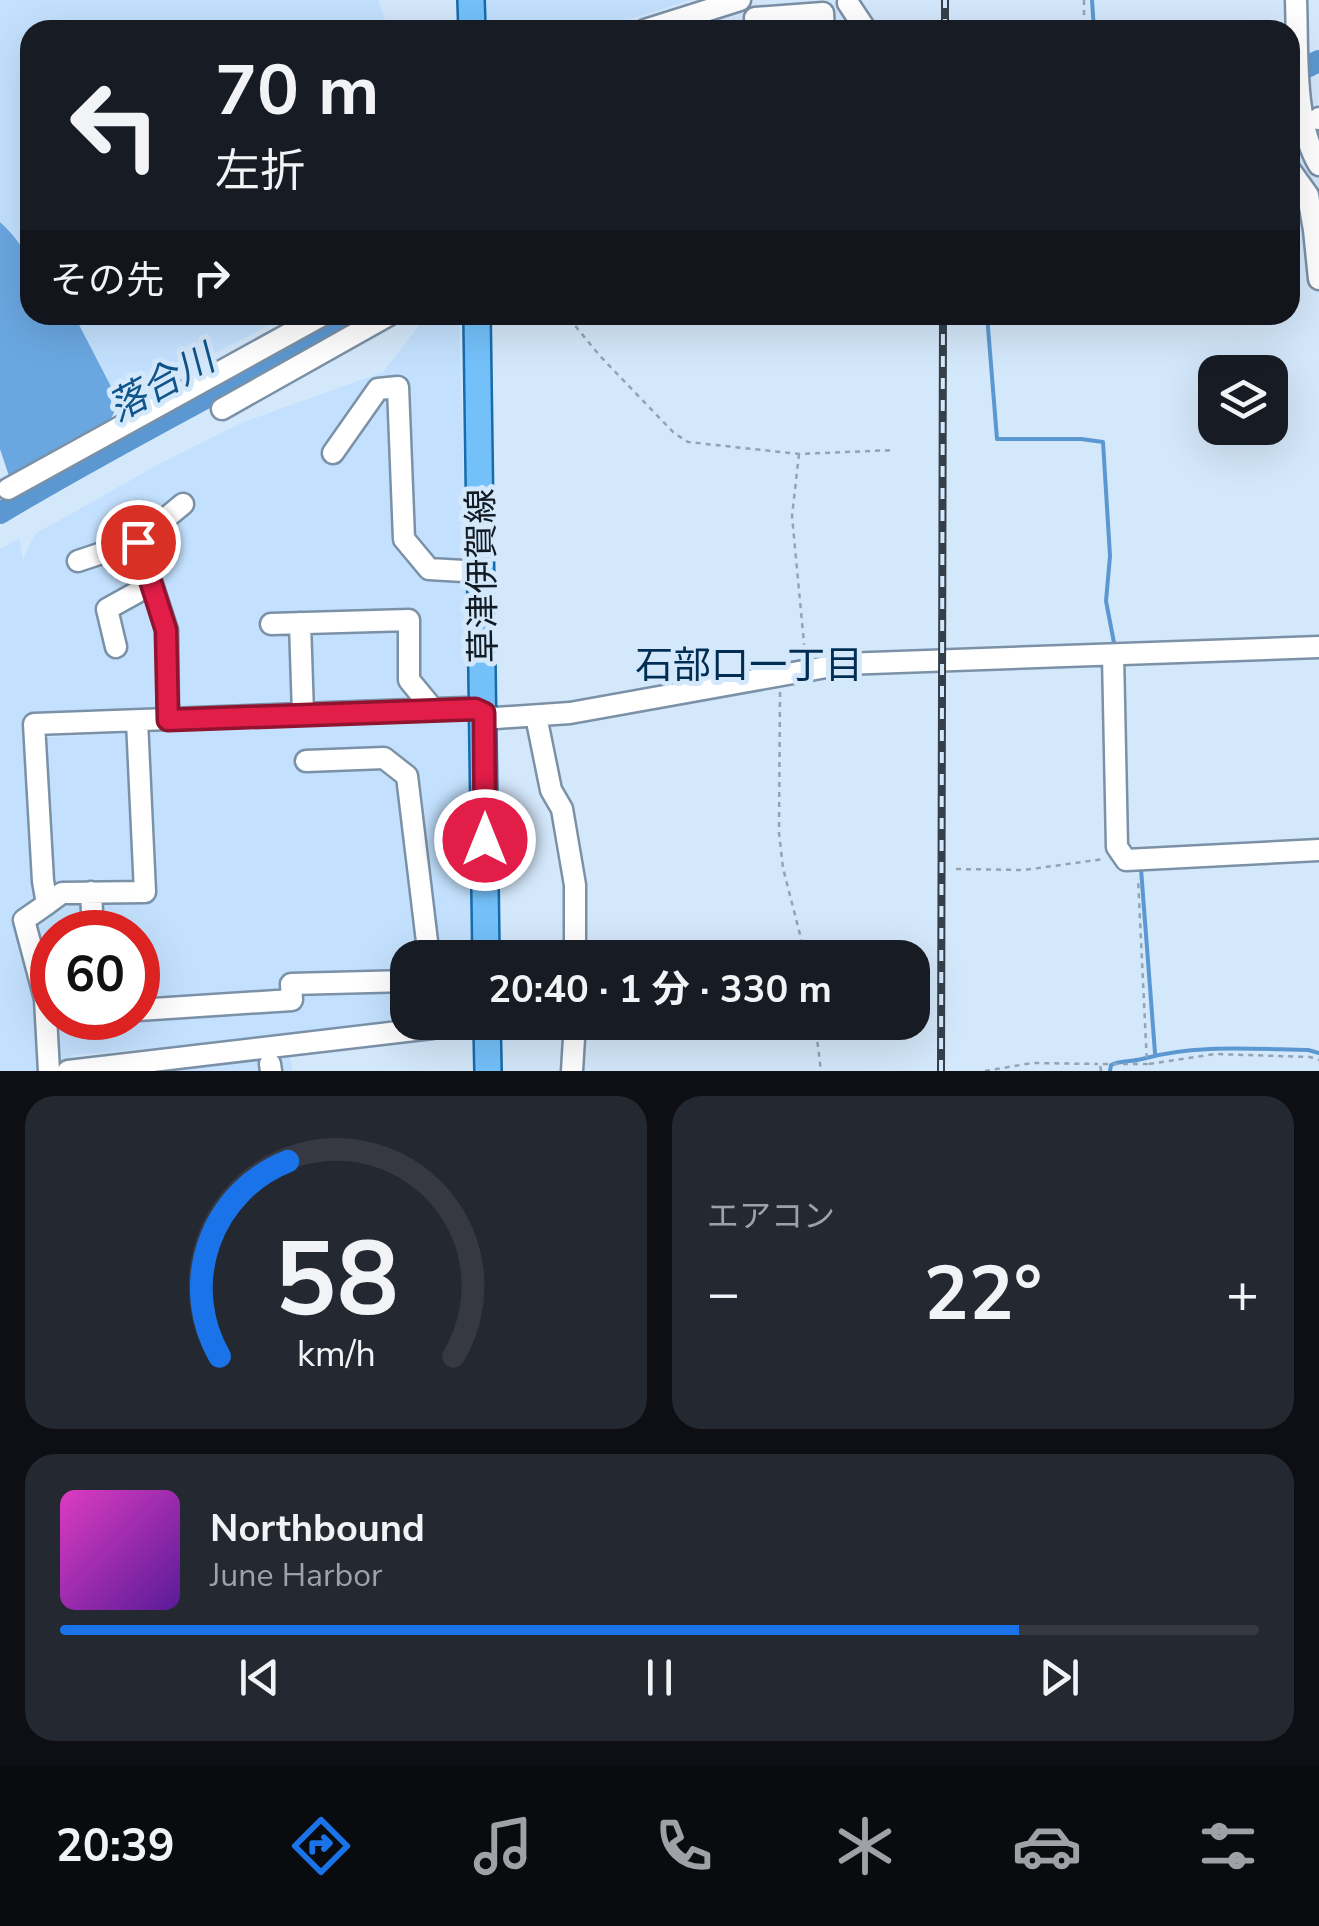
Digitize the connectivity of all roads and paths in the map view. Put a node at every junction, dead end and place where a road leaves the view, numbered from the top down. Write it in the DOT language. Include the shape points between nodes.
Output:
graph roads {
  1 [pos="740,0"];
  2 [pos="720,6"];
  3 [pos="766,16"];
  4 [pos="679,20"];
  5 [pos="720,20"];
  6 [pos="823,20"];
  7 [pos="1300,74"];
  8 [pos="1319,165"];
  9 [pos="1300,184"];
  10 [pos="1317,230"];
  11 [pos="1319,279"];
  12 [pos="305,325"];
  13 [pos="371,325"];
  14 [pos="477,325"];
  15 [pos="574,325"];
  16 [pos="222,408"];
  17 [pos="895,450"];
  18 [pos="332,453"];
  19 [pos="799,454"];
  20 [pos="8,489"];
  21 [pos="183,504"];
  22 [pos="138,542"];
  23 [pos="78,561"];
  24 [pos="482,572"];
  25 [pos="152,584"];
  26 [pos="300,623"];
  27 [pos="270,624"];
  28 [pos="116,647"];
  29 [pos="1319,647"];
  30 [pos="1113,655"];
  31 [pos="807,670"];
  32 [pos="780,675"];
  33 [pos="433,710"];
  34 [pos="484,713"];
  35 [pos="303,714"];
  36 [pos="536,716"];
  37 [pos="137,720"];
  38 [pos="168,720"];
  39 [pos="306,760"];
  40 [pos="1319,850"];
  41 [pos="1128,858"];
  42 [pos="956,869"];
  43 [pos="91,892"];
  44 [pos="48,904"];
  45 [pos="92,910"];
  46 [pos="428,940"];
  47 [pos="486,940"];
  48 [pos="574,940"];
  49 [pos="802,940"];
  50 [pos="390,981"];
  51 [pos="160,1009"];
  52 [pos="390,1035"];
  53 [pos="487,1040"];
  54 [pos="574,1040"];
  55 [pos="818,1040"];
  56 [pos="1319,1060"];
  57 [pos="209,1063"];
  58 [pos="1100,1064"];
  59 [pos="1147,1064"];
  60 [pos="49,1071"];
  61 [pos="71,1071"];
  62 [pos="488,1071"];
  63 [pos="572,1071"];
  64 [pos="821,1071"];
  65 [pos="985,1071"];
  66 [pos="1101,1071"];
  1 -- 2 [label="street"];
  2 -- 4 [label="street"];
  2 -- 5 [label="street"];
  3 -- 6 [label="street" via="823,13"];
  7 -- 8 [label="street" via="1306,138"];
  9 -- 10 [label="street"];
  10 -- 11 [label="street"];
  12 -- 20 [label="street"];
  13 -- 16 [label="street"];
  14 -- 24 [label="main road, 草津伊賀線"];
  15 -- 19 [label="path" via="688,442"];
  17 -- 19 [label="path"];
  18 -- 24 [label="street" via="378,388 398,387 404,539 430,570"];
  19 -- 31 [label="path" via="792,516"];
  21 -- 22 [label="street"];
  22 -- 23 [label="street"];
  22 -- 25 [label="street"];
  24 -- 34 [label="main road, 草津伊賀線"];
  25 -- 28 [label="street" via="107,609"];
  25 -- 38 [label="street" via="166,630"];
  26 -- 27 [label="street"];
  26 -- 33 [label="street" via="409,620 409,680"];
  26 -- 35 [label="street"];
  29 -- 30 [label="street"];
  30 -- 31 [label="street"];
  30 -- 41 [label="street"];
  31 -- 32 [label="street"];
  32 -- 36 [label="street"];
  32 -- 49 [label="path" via="778,833"];
  33 -- 34 [label="street"];
  33 -- 35 [label="street"];
  34 -- 36 [label="street"];
  34 -- 47 [label="main road, 草津伊賀線"];
  35 -- 38 [label="street"];
  36 -- 48 [label="street" via="572,866"];
  37 -- 38 [label="street"];
  37 -- 43 [label="street" via="145,892"];
  37 -- 44 [label="street" via="34,724"];
  39 -- 46 [label="street" via="384,758 407,776"];
  40 -- 41 [label="street"];
  41 -- 42 [label="path" via="1024,870"];
  41 -- 59 [label="path"];
  43 -- 44 [label="street" via="62,893"];
  43 -- 45 [label="street"];
  44 -- 60 [label="street" via="24,920 45,999"];
  50 -- 51 [label="street" via="292,984 292,1000"];
  52 -- 57 [label="street"];
  53 -- 62 [label="main road"];
  54 -- 63 [label="street"];
  55 -- 64 [label="path"];
  56 -- 59 [label="path" via="1215,1054"];
  57 -- 61 [label="street"];
  58 -- 59 [label="path"];
  58 -- 65 [label="path" via="1032,1062"];
  58 -- 66 [label="path"];
}
